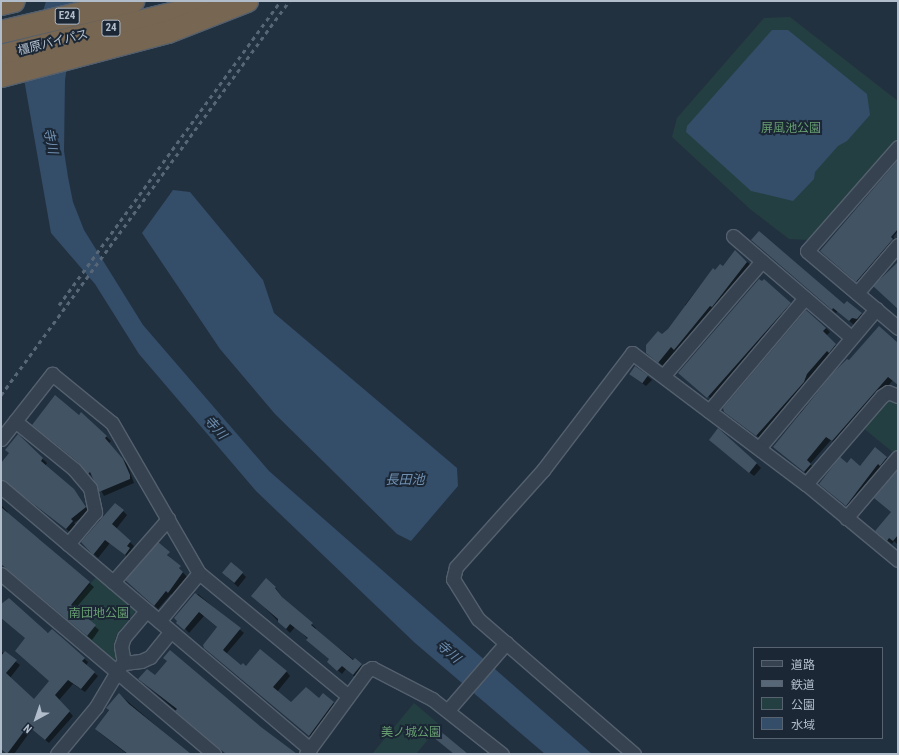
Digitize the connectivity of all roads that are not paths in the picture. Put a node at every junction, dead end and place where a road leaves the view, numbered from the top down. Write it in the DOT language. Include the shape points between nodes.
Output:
graph roads {
  1 [pos="14,1"];
  2 [pos="96,1"];
  3 [pos="133,1"];
  4 [pos="201,1"];
  5 [pos="221,1"];
  6 [pos="247,1"];
  7 [pos="1,4"];
  8 [pos="1,23"];
  9 [pos="1,32"];
  10 [pos="1,48"];
  11 [pos="1,56"];
  12 [pos="1,76"];
  13 [pos="898,147"];
  14 [pos="733,236"];
  15 [pos="898,245"];
  16 [pos="762,261"];
  17 [pos="857,293"];
  18 [pos="805,298"];
  19 [pos="876,309"];
  20 [pos="898,328"];
  21 [pos="851,337"];
  22 [pos="664,375"];
  23 [pos="898,396"];
  24 [pos="709,410"];
  25 [pos="15,421"];
  26 [pos="1,439"];
  27 [pos="759,448"];
  28 [pos="898,457"];
  29 [pos="806,484"];
  30 [pos="1,487"];
  31 [pos="846,518"];
  32 [pos="168,519"];
  33 [pos="68,544"];
  34 [pos="895,553"];
  35 [pos="1,574"];
  36 [pos="199,574"];
  37 [pos="113,582"];
  38 [pos="146,611"];
  39 [pos="159,621"];
  40 [pos="171,631"];
  41 [pos="503,646"];
  42 [pos="120,667"];
  43 [pos="348,696"];
  44 [pos="450,708"];
  45 [pos="308,751"];
  46 [pos="57,754"];
  47 [pos="214,754"];
  48 [pos="502,754"];
  49 [pos="634,754"];
  1 -- 7 [label="highway"];
  2 -- 8 [label="highway"];
  3 -- 9 [label="highway, E24"];
  4 -- 10 [label="highway, E24"];
  5 -- 11 [label="highway, 橿原バイパス / 24"];
  6 -- 12 [label="highway" via="168,32"];
  13 -- 17 [label="street" via="807,251"];
  14 -- 16 [label="street"];
  15 -- 17 [label="street"];
  16 -- 18 [label="street"];
  16 -- 22 [label="street"];
  17 -- 19 [label="street"];
  18 -- 21 [label="street"];
  18 -- 24 [label="street"];
  19 -- 20 [label="street"];
  19 -- 21 [label="street"];
  21 -- 27 [label="street"];
  22 -- 24 [label="street"];
  22 -- 41 [label="street" via="632,353 543,470 456,567 454,579 478,618"];
  23 -- 29 [label="street" via="888,392 882,396"];
  24 -- 27 [label="street"];
  25 -- 26 [label="street"];
  25 -- 32 [label="street" via="52,374 112,423"];
  25 -- 33 [label="street" via="74,468 90,488 95,512"];
  27 -- 29 [label="street"];
  28 -- 31 [label="street"];
  29 -- 31 [label="street"];
  30 -- 33 [label="street"];
  31 -- 34 [label="street"];
  32 -- 36 [label="street"];
  32 -- 37 [label="street"];
  33 -- 37 [label="street"];
  35 -- 42 [label="street"];
  36 -- 39 [label="street"];
  36 -- 43 [label="street"];
  37 -- 38 [label="street"];
  38 -- 39 [label="street"];
  38 -- 42 [label="street" via="124,637"];
  39 -- 40 [label="street"];
  40 -- 42 [label="street" via="150,657"];
  40 -- 45 [label="street"];
  41 -- 44 [label="street"];
  41 -- 49 [label="street"];
  42 -- 46 [label="street" via="96,707"];
  42 -- 47 [label="street"];
  43 -- 44 [label="street" via="372,668"];
  43 -- 45 [label="street"];
  44 -- 48 [label="street"];
}
